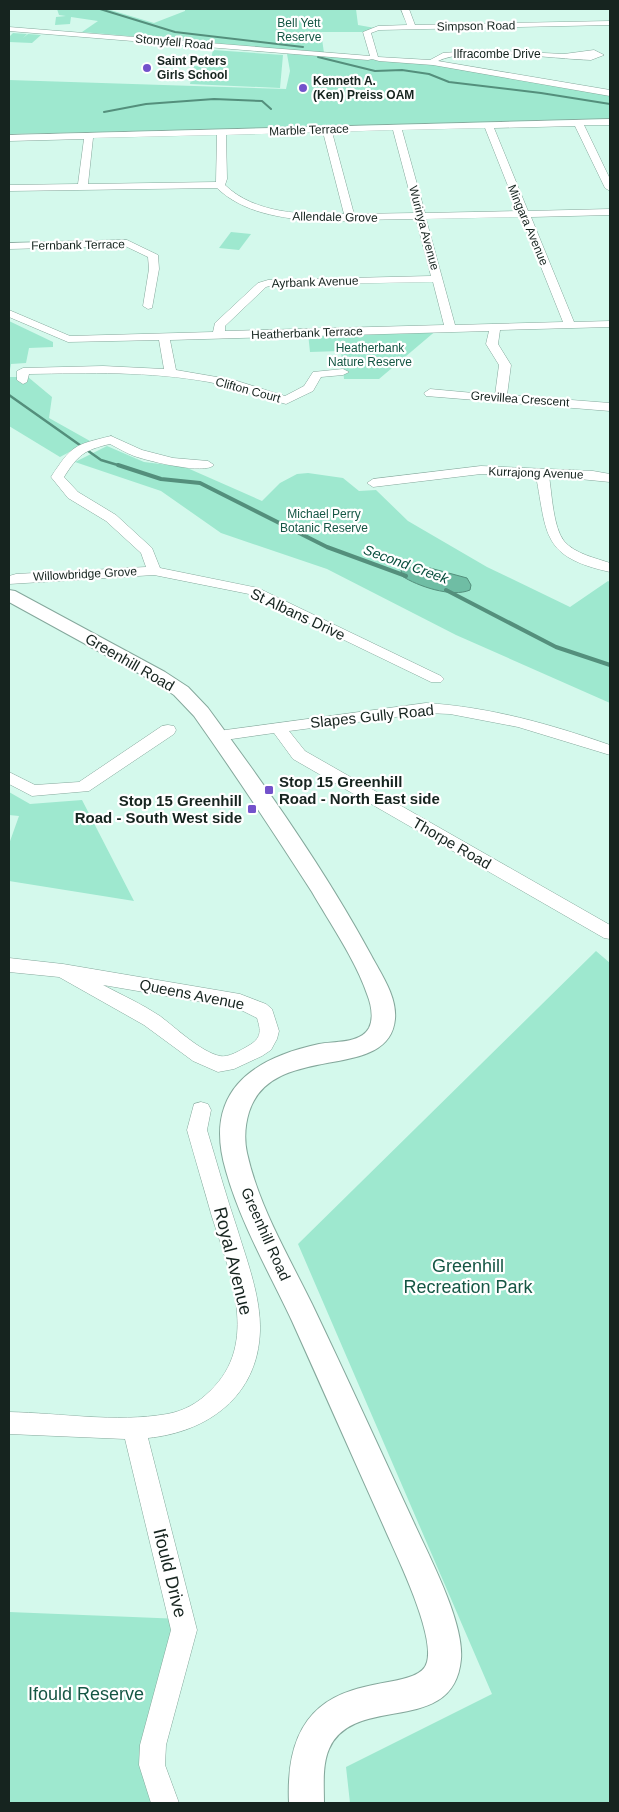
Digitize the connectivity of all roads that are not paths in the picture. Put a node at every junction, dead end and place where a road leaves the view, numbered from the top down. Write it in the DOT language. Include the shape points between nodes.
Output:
graph roads {
  1 [pos="405,9"];
  2 [pos="527,16"];
  3 [pos="610,23"];
  4 [pos="530,25"];
  5 [pos="9,28"];
  6 [pos="412,28"];
  7 [pos="566,56"];
  8 [pos="374,58"];
  9 [pos="433,63"];
  10 [pos="610,93"];
  11 [pos="578,122"];
  12 [pos="610,122"];
  13 [pos="488,124"];
  14 [pos="397,127"];
  15 [pos="327,129"];
  16 [pos="221,132"];
  17 [pos="89,136"];
  18 [pos="9,138"];
  19 [pos="220,184"];
  20 [pos="83,186"];
  21 [pos="9,188"];
  22 [pos="610,188"];
  23 [pos="610,212"];
  24 [pos="523,214"];
  25 [pos="422,217"];
  26 [pos="350,219"];
  27 [pos="9,246"];
  28 [pos="438,279"];
  29 [pos="148,306"];
  30 [pos="9,313"];
  31 [pos="610,324"];
  32 [pos="570,325"];
  33 [pos="495,327"];
  34 [pos="450,328"];
  35 [pos="219,335"];
  36 [pos="164,337"];
  37 [pos="343,372"];
  38 [pos="171,373"];
  39 [pos="23,380"];
  40 [pos="430,393"];
  41 [pos="501,397"];
  42 [pos="610,406"];
  43 [pos="208,465"];
  44 [pos="542,473"];
  45 [pos="610,478"];
  46 [pos="373,483"];
  47 [pos="610,568"];
  48 [pos="154,571"];
  49 [pos="9,580"];
  50 [pos="9,595"];
  51 [pos="436,680"];
  52 [pos="278,727"];
  53 [pos="168,730"];
  54 [pos="218,736"];
  55 [pos="610,750"];
  56 [pos="9,777"];
  57 [pos="610,934"];
  58 [pos="9,965"];
  59 [pos="63,971"];
  60 [pos="201,1110"];
  61 [pos="9,1423"];
  62 [pos="134,1428"];
  63 [pos="165,1803"];
  64 [pos="307,1803"];
  1 -- 6 [label="street"];
  2 -- 4 [label="street"];
  3 -- 4 [label="street, Simpson Road"];
  4 -- 6 [label="street, Simpson Road"];
  5 -- 8 [label="street, Stonyfell Road"];
  6 -- 8 [label="street, Simpson Road" via="378,28 368,32"];
  7 -- 9 [label="street, Ilfracombe Drive" via="448,54 438,56"];
  8 -- 9 [label="street, Stonyfell Road"];
  9 -- 10 [label="street, Stonyfell Road"];
  11 -- 12 [label="street, Marble Terrace"];
  11 -- 13 [label="street, Marble Terrace"];
  11 -- 22 [label="street"];
  13 -- 14 [label="street, Marble Terrace"];
  13 -- 24 [label="street, Mingara Avenue"];
  14 -- 15 [label="street, Marble Terrace"];
  14 -- 25 [label="street, Wurinya Avenue"];
  15 -- 16 [label="street, Marble Terrace"];
  15 -- 26 [label="street"];
  16 -- 17 [label="street, Marble Terrace"];
  16 -- 19 [label="street"];
  17 -- 18 [label="street, Marble Terrace"];
  17 -- 20 [label="street"];
  19 -- 20 [label="street"];
  19 -- 26 [label="street, Allendale Grove" via="230,195 260,210"];
  20 -- 21 [label="street"];
  23 -- 24 [label="street, Allendale Grove"];
  24 -- 25 [label="street, Allendale Grove"];
  24 -- 32 [label="street, Mingara Avenue"];
  25 -- 26 [label="street, Allendale Grove"];
  25 -- 28 [label="street, Wurinya Avenue"];
  27 -- 29 [label="street, Fernbank Terrace" via="126,243 153,255"];
  28 -- 34 [label="street, Wurinya Avenue"];
  28 -- 35 [label="street, Ayrbank Avenue" via="267,283 219,326"];
  30 -- 36 [label="street, Heatherbank Terrace" via="68,339"];
  31 -- 32 [label="street, Heatherbank Terrace"];
  32 -- 33 [label="street, Heatherbank Terrace"];
  33 -- 34 [label="street, Heatherbank Terrace"];
  33 -- 41 [label="street" via="492,344 505,365"];
  34 -- 35 [label="street, Heatherbank Terrace"];
  35 -- 36 [label="street, Heatherbank Terrace"];
  36 -- 38 [label="street"];
  37 -- 38 [label="street, Clifton Court" via="317,374 309,388 286,400 234,384"];
  38 -- 39 [label="street, Clifton Court" via="90,369 23,371"];
  40 -- 41 [label="street, Grevillea Crescent"];
  41 -- 42 [label="street, Grevillea Crescent"];
  43 -- 48 [label="street, Willowbridge Grove" via="173,462 138,453 112,440 84,448 71,456 57,477 73,495 111,518 147,551"];
  44 -- 45 [label="street, Kurrajong Avenue"];
  44 -- 46 [label="street, Kurrajong Avenue" via="481,470"];
  44 -- 47 [label="street" via="559,544 570,552"];
  48 -- 49 [label="street, Willowbridge Grove"];
  48 -- 51 [label="street, St Albans Drive" via="253,590"];
  50 -- 54 [label="main road, Greenhill Road" via="181,691 202,712"];
  52 -- 54 [label="street, Slapes Gully Road"];
  52 -- 55 [label="street, Slapes Gully Road" via="426,708 452,709 539,726"];
  52 -- 57 [label="street, Thorpe Road" via="299,755"];
  53 -- 56 [label="street" via="83,787 32,791"];
  54 -- 64 [label="main road, Greenhill Road" via="320,884 344,924 384,1010 379,1035 358,1048 305,1056 261,1074 244,1094 234,1115 232,1145 247,1197 416,1562 444,1637 444,1665 433,1686 417,1693 350,1706 321,1727 305,1783"];
  58 -- 59 [label="street, Queens Avenue"];
  59 -- 59 [label="street, Queens Avenue" via="151,1020 210,1062 227,1064 255,1051 268,1039 270,1031 265,1014 250,1005 228,998"];
  60 -- 62 [label="street, Royal Avenue" via="197,1130 246,1306 250,1331 247,1353 228,1390 216,1403 196,1415 170,1424"];
  61 -- 62 [label="street, Royal Avenue"];
  62 -- 63 [label="street, Ifould Drive" via="184,1630 153,1745 152,1765"];
}
